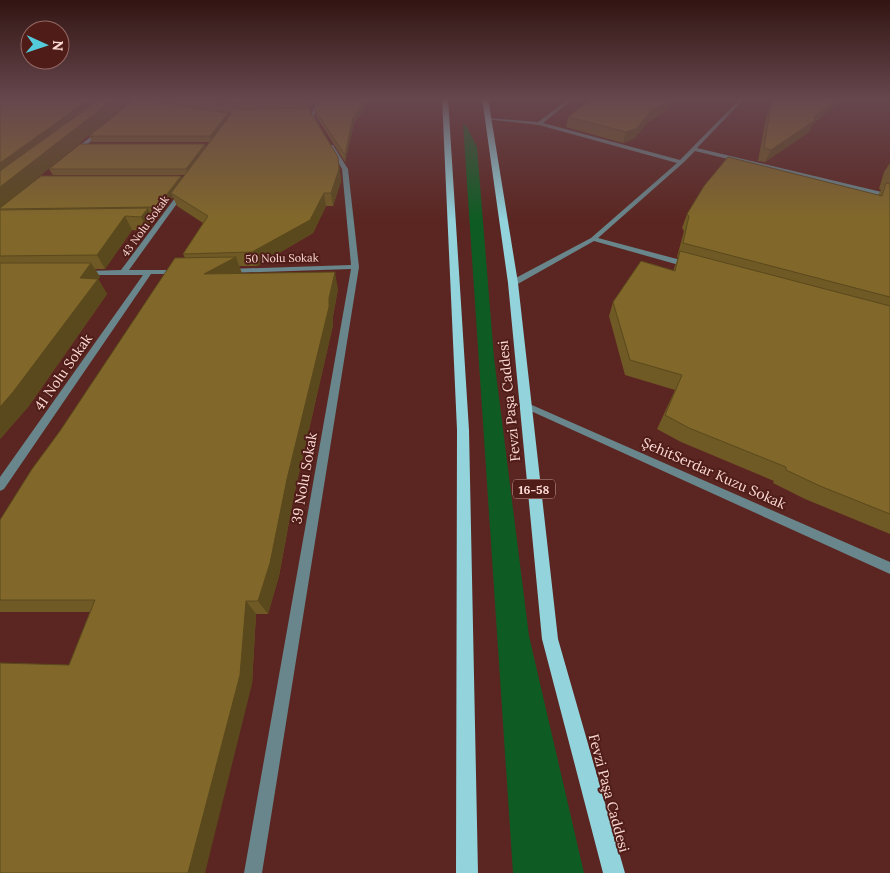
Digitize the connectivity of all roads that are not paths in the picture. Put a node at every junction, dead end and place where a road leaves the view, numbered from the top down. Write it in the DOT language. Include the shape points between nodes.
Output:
graph roads {
  1 [pos="92,139"];
  2 [pos="323,139"];
  3 [pos="447,139"];
  4 [pos="491,139"];
  5 [pos="594,139"];
  6 [pos="705,139"];
  7 [pos="83,146"];
  8 [pos="92,146"];
  9 [pos="695,149"];
  10 [pos="69,157"];
  11 [pos="681,162"];
  12 [pos="186,187"];
  13 [pos="890,196"];
  14 [pos="153,218"];
  15 [pos="163,218"];
  16 [pos="593,239"];
  17 [pos="355,268"];
  18 [pos="698,268"];
  19 [pos="217,271"];
  20 [pos="188,272"];
  21 [pos="76,273"];
  22 [pos="123,273"];
  23 [pos="148,273"];
  24 [pos="513,283"];
  25 [pos="526,405"];
  26 [pos="0,486"];
  27 [pos="890,568"];
  28 [pos="253,873"];
  29 [pos="467,873"];
  30 [pos="614,873"];
  1 -- 7 [label="street"];
  2 -- 17 [label="street, 39 Nolu Sokak" via="345,169"];
  3 -- 29 [label="main road" via="463,430"];
  4 -- 24 [label="main road, Fevzi Paşa Caddesi / 16-58"];
  5 -- 11 [label="street"];
  6 -- 9 [label="street"];
  7 -- 8 [label="street"];
  7 -- 10 [label="street"];
  9 -- 11 [label="street"];
  9 -- 13 [label="street"];
  11 -- 16 [label="street"];
  12 -- 15 [label="street, 43 Nolu Sokak"];
  14 -- 15 [label="street"];
  15 -- 22 [label="street, 43 Nolu Sokak"];
  16 -- 18 [label="street"];
  16 -- 24 [label="street"];
  17 -- 19 [label="street, 50 Nolu Sokak"];
  17 -- 28 [label="street, 39 Nolu Sokak"];
  20 -- 23 [label="street"];
  21 -- 22 [label="street"];
  22 -- 23 [label="street"];
  23 -- 26 [label="street, 41 Nolu Sokak"];
  24 -- 25 [label="main road, Fevzi Paşa Caddesi / 16-58"];
  25 -- 27 [label="street, ŞehitSerdar Kuzu Sokak"];
  25 -- 30 [label="main road, Fevzi Paşa Caddesi / 16-58" via="550,639"];
}
